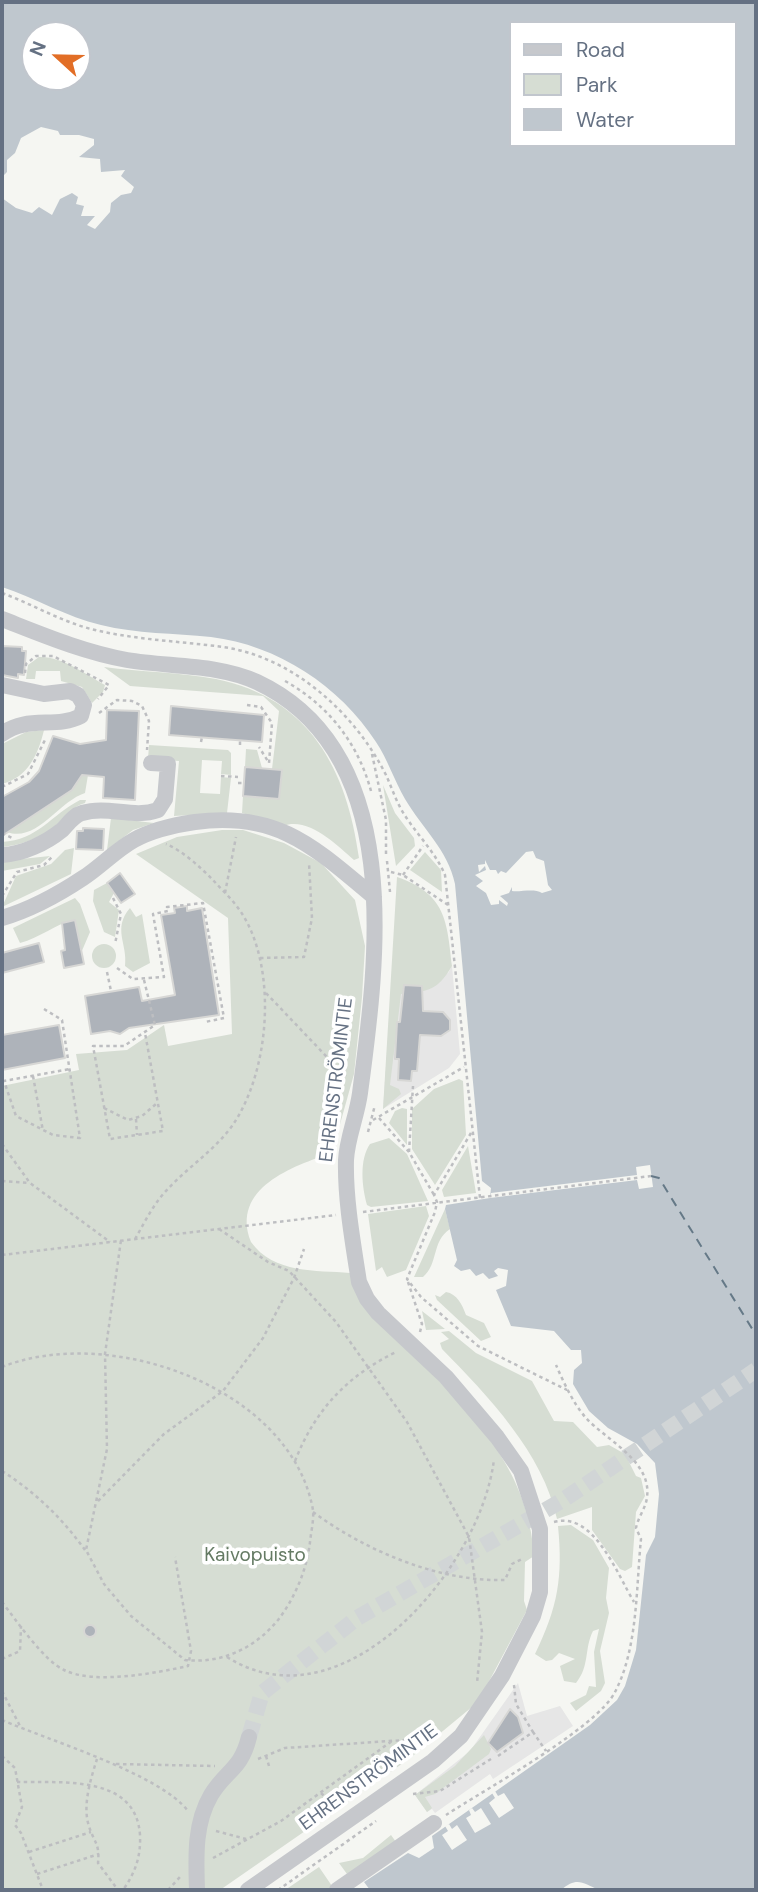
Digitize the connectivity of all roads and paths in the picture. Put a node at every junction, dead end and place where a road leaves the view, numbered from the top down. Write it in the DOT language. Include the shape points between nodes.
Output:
graph roads {
  1 [pos="2,593"];
  2 [pos="2,619"];
  3 [pos="2,685"];
  4 [pos="247,705"];
  5 [pos="53,721"];
  6 [pos="2,734"];
  7 [pos="260,747"];
  8 [pos="372,754"];
  9 [pos="151,763"];
  10 [pos="221,776"];
  11 [pos="238,777"];
  12 [pos="238,783"];
  13 [pos="244,783"];
  14 [pos="2,787"];
  15 [pos="238,827"];
  16 [pos="2,833"];
  17 [pos="145,835"];
  18 [pos="23,836"];
  19 [pos="2,838"];
  20 [pos="12,838"];
  21 [pos="424,845"];
  22 [pos="2,855"];
  23 [pos="310,856"];
  24 [pos="390,872"];
  25 [pos="403,875"];
  26 [pos="225,893"];
  27 [pos="382,896"];
  28 [pos="113,898"];
  29 [pos="448,905"];
  30 [pos="2,918"];
  31 [pos="115,944"];
  32 [pos="260,958"];
  33 [pos="117,968"];
  34 [pos="107,972"];
  35 [pos="145,980"];
  36 [pos="111,992"];
  37 [pos="265,992"];
  38 [pos="44,1009"];
  39 [pos="205,1022"];
  40 [pos="145,1033"];
  41 [pos="465,1067"];
  42 [pos="70,1069"];
  43 [pos="33,1076"];
  44 [pos="361,1086"];
  45 [pos="413,1086"];
  46 [pos="376,1099"];
  47 [pos="410,1100"];
  48 [pos="157,1103"];
  49 [pos="104,1108"];
  50 [pos="379,1118"];
  51 [pos="135,1119"];
  52 [pos="373,1120"];
  53 [pos="43,1131"];
  54 [pos="472,1132"];
  55 [pos="137,1135"];
  56 [pos="365,1141"];
  57 [pos="2,1144"];
  58 [pos="409,1152"];
  59 [pos="651,1176"];
  60 [pos="2,1181"];
  61 [pos="30,1183"];
  62 [pos="434,1195"];
  63 [pos="480,1198"];
  64 [pos="437,1202"];
  65 [pos="358,1209"];
  66 [pos="219,1228"];
  67 [pos="135,1239"];
  68 [pos="121,1240"];
  69 [pos="110,1242"];
  70 [pos="304,1250"];
  71 [pos="2,1255"];
  72 [pos="294,1278"];
  73 [pos="407,1279"];
  74 [pos="419,1335"];
  75 [pos="405,1347"];
  76 [pos="105,1354"];
  77 [pos="369,1365"];
  78 [pos="556,1365"];
  79 [pos="2,1367"];
  80 [pos="567,1390"];
  81 [pos="223,1391"];
  82 [pos="497,1437"];
  83 [pos="2,1444"];
  84 [pos="295,1461"];
  85 [pos="3,1472"];
  86 [pos="98,1502"];
  87 [pos="2,1508"];
  88 [pos="313,1512"];
  89 [pos="551,1523"];
  90 [pos="469,1537"];
  91 [pos="86,1550"];
  92 [pos="175,1557"];
  93 [pos="512,1564"];
  94 [pos="447,1574"];
  95 [pos="475,1580"];
  96 [pos="634,1601"];
  97 [pos="2,1602"];
  98 [pos="21,1625"];
  99 [pos="227,1657"];
  100 [pos="2,1659"];
  101 [pos="191,1661"];
  102 [pos="477,1690"];
  103 [pos="2,1691"];
  104 [pos="507,1691"];
  105 [pos="2,1720"];
  106 [pos="22,1728"];
  107 [pos="533,1732"];
  108 [pos="249,1737"];
  109 [pos="439,1739"];
  110 [pos="393,1741"];
  111 [pos="546,1751"];
  112 [pos="2,1756"];
  113 [pos="266,1756"];
  114 [pos="97,1759"];
  115 [pos="117,1764"];
  116 [pos="237,1766"];
  117 [pos="269,1766"];
  118 [pos="18,1782"];
  119 [pos="90,1784"];
  120 [pos="422,1788"];
  121 [pos="321,1793"];
  122 [pos="413,1794"];
  123 [pos="408,1798"];
  124 [pos="340,1811"];
  125 [pos="378,1820"];
  126 [pos="435,1823"];
  127 [pos="199,1824"];
  128 [pos="91,1832"];
  129 [pos="246,1839"];
  130 [pos="29,1852"];
  131 [pos="99,1854"];
  132 [pos="196,1868"];
  133 [pos="37,1874"];
  134 [pos="43,1890"];
  135 [pos="120,1890"];
  136 [pos="197,1890"];
  137 [pos="248,1890"];
  138 [pos="278,1890"];
  139 [pos="337,1890"];
  1 -- 8 [label="path" via="90,629 226,648 275,664 337,707"];
  2 -- 27 [label="street, EHRENSTRÖMINTIE" via="85,651 242,676 300,708 328,738 357,795"];
  3 -- 5 [label="street" via="78,695 85,705 81,716"];
  4 -- 7 [label="path" via="261,707 272,723 269,763"];
  5 -- 6 [label="street" via="20,724"];
  5 -- 14 [label="path" via="27,774"];
  8 -- 21 [label="path"];
  8 -- 24 [label="path" via="386,820"];
  9 -- 22 [label="street" via="167,764 165,799 158,810 144,815 96,810 78,814 60,832 34,847"];
  10 -- 11 [label="path"];
  12 -- 13 [label="path"];
  15 -- 26 [label="path"];
  16 -- 20 [label="path"];
  17 -- 26 [label="path" via="171,846"];
  17 -- 27 [label="street" via="217,818 253,821 305,843"];
  17 -- 30 [label="street" via="81,880"];
  18 -- 20 [label="path"];
  19 -- 20 [label="path"];
  21 -- 25 [label="path"];
  21 -- 29 [label="path" via="442,867"];
  23 -- 32 [label="path" via="312,918 304,957"];
  24 -- 25 [label="path"];
  24 -- 27 [label="path"];
  25 -- 29 [label="path"];
  26 -- 32 [label="path" via="241,912"];
  27 -- 44 [label="street, EHRENSTRÖMINTIE"];
  28 -- 31 [label="path" via="121,914"];
  29 -- 41 [label="path"];
  32 -- 37 [label="path"];
  33 -- 35 [label="path" via="125,976"];
  34 -- 36 [label="path"];
  35 -- 39 [label="path" via="164,977 153,914 168,911 167,907 203,904 225,1018"];
  35 -- 40 [label="path" via="155,1025"];
  37 -- 44 [label="path" via="351,1083"];
  37 -- 67 [label="path" via="261,1045 248,1097 211,1151 157,1202"];
  38 -- 42 [label="path" via="62,1020"];
  40 -- 48 [label="path"];
  40 -- 49 [label="path" via="124,1046 93,1046"];
  41 -- 47 [label="path"];
  41 -- 54 [label="path"];
  42 -- 43 [label="path"];
  42 -- 53 [label="path" via="80,1138"];
  43 -- 53 [label="path"];
  43 -- 53 [label="path" via="4,1081 16,1116"];
  44 -- 65 [label="street, EHRENSTRÖMINTIE" via="346,1157"];
  45 -- 47 [label="path"];
  46 -- 52 [label="path"];
  47 -- 50 [label="path"];
  47 -- 58 [label="path"];
  48 -- 51 [label="path"];
  48 -- 55 [label="path" via="163,1131"];
  49 -- 51 [label="path"];
  49 -- 55 [label="path" via="110,1139"];
  50 -- 52 [label="path"];
  50 -- 58 [label="path"];
  51 -- 55 [label="path"];
  52 -- 56 [label="path"];
  54 -- 62 [label="path"];
  54 -- 63 [label="path"];
  57 -- 61 [label="path"];
  58 -- 62 [label="path"];
  59 -- 63 [label="path"];
  60 -- 61 [label="path"];
  61 -- 69 [label="path"];
  62 -- 64 [label="path"];
  63 -- 64 [label="path"];
  64 -- 65 [label="path"];
  64 -- 73 [label="path"];
  65 -- 66 [label="path"];
  65 -- 82 [label="street, EHRENSTRÖMINTIE" via="359,1282 367,1299 446,1377"];
  66 -- 67 [label="path"];
  66 -- 72 [label="path"];
  67 -- 68 [label="path"];
  68 -- 69 [label="path"];
  68 -- 76 [label="path"];
  69 -- 71 [label="path"];
  70 -- 72 [label="path"];
  72 -- 77 [label="path"];
  72 -- 81 [label="path" via="263,1338"];
  73 -- 74 [label="path" via="422,1324"];
  73 -- 80 [label="path" via="478,1346"];
  75 -- 77 [label="path"];
  76 -- 79 [label="path" via="64,1355"];
  76 -- 81 [label="path" via="160,1366"];
  76 -- 86 [label="path" via="107,1450"];
  77 -- 84 [label="path" via="320,1409"];
  77 -- 90 [label="path" via="407,1422"];
  78 -- 80 [label="path"];
  80 -- 96 [label="path" via="586,1418 624,1450 646,1479 648,1498 636,1528 640,1539"];
  81 -- 84 [label="path" via="268,1428"];
  81 -- 86 [label="path" via="164,1434"];
  82 -- 90 [label="path" via="491,1486"];
  82 -- 137 [label="street, EHRENSTRÖMINTIE" via="521,1471 532,1498 542,1553 538,1604 502,1676 471,1724 447,1749"];
  83 -- 85 [label="path"];
  84 -- 88 [label="path"];
  85 -- 87 [label="path"];
  85 -- 91 [label="path" via="51,1510"];
  86 -- 91 [label="path"];
  88 -- 94 [label="path" via="369,1546"];
  88 -- 99 [label="path" via="302,1578 284,1612 268,1632"];
  89 -- 96 [label="path" via="570,1520 588,1531"];
  90 -- 94 [label="path"];
  90 -- 95 [label="path"];
  91 -- 101 [label="path" via="104,1584 131,1616 177,1655"];
  92 -- 101 [label="path"];
  93 -- 95 [label="path" via="505,1580"];
  94 -- 95 [label="path"];
  94 -- 99 [label="path" via="397,1628 345,1663 285,1676 255,1670"];
  95 -- 102 [label="path" via="482,1633"];
  96 -- 111 [label="path" via="630,1643 615,1693 605,1706"];
  97 -- 98 [label="path"];
  98 -- 100 [label="path" via="20,1651"];
  98 -- 101 [label="path" via="48,1657 69,1672 93,1677 130,1675 188,1666"];
  99 -- 101 [label="path"];
  103 -- 106 [label="path"];
  104 -- 107 [label="path" via="513,1681 516,1704"];
  105 -- 106 [label="path"];
  106 -- 114 [label="path"];
  107 -- 111 [label="path"];
  107 -- 122 [label="path" via="440,1791"];
  108 -- 116 [label="street"];
  109 -- 110 [label="path"];
  110 -- 113 [label="path" via="285,1748"];
  110 -- 121 [label="path"];
  111 -- 126 [label="path"];
  112 -- 118 [label="path" via="15,1768"];
  113 -- 116 [label="path"];
  113 -- 117 [label="path"];
  114 -- 115 [label="path"];
  114 -- 119 [label="path"];
  115 -- 116 [label="path"];
  115 -- 127 [label="path" via="170,1794"];
  116 -- 127 [label="street" via="211,1794"];
  118 -- 119 [label="path"];
  118 -- 130 [label="path" via="22,1807 15,1825"];
  119 -- 128 [label="path" via="87,1810"];
  119 -- 135 [label="path" via="125,1799 138,1821 139,1859 131,1879"];
  120 -- 122 [label="path"];
  121 -- 124 [label="path"];
  121 -- 129 [label="path"];
  122 -- 123 [label="path"];
  125 -- 138 [label="path"];
  126 -- 139 [label="street"];
  127 -- 129 [label="path"];
  127 -- 132 [label="street"];
  128 -- 130 [label="path"];
  128 -- 131 [label="path"];
  129 -- 132 [label="path"];
  130 -- 133 [label="path"];
  131 -- 133 [label="path"];
  131 -- 135 [label="path" via="98,1863"];
  132 -- 136 [label="street"];
  133 -- 134 [label="path"];
}
